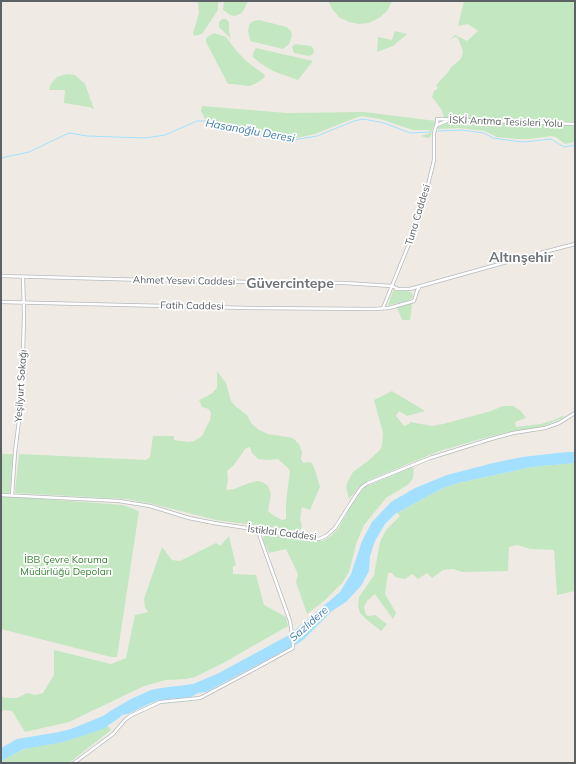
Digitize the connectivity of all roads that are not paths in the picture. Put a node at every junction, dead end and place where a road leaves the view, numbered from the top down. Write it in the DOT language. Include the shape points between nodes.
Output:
graph roads {
  1 [pos="436,119"];
  2 [pos="448,120"];
  3 [pos="575,124"];
  4 [pos="436,125"];
  5 [pos="575,244"];
  6 [pos="1,276"];
  7 [pos="23,277"];
  8 [pos="394,282"];
  9 [pos="392,286"];
  10 [pos="420,286"];
  11 [pos="397,289"];
  12 [pos="407,290"];
  13 [pos="390,291"];
  14 [pos="415,296"];
  15 [pos="1,302"];
  16 [pos="23,302"];
  17 [pos="385,303"];
  18 [pos="382,308"];
  19 [pos="389,308"];
  20 [pos="575,413"];
  21 [pos="1,495"];
  22 [pos="12,495"];
  23 [pos="259,530"];
  24 [pos="74,763"];
  1 -- 2 [label="main road, İSKİ Arıtma Tesisleri Yolu"];
  1 -- 4 [label="main road, Tuna Caddesi"];
  2 -- 3 [label="main road, İSKİ Arıtma Tesisleri Yolu"];
  2 -- 4 [label="main road"];
  4 -- 8 [label="main road, Tuna Caddesi" via="433,164 428,185"];
  5 -- 10 [label="main road"];
  6 -- 7 [label="main road, Ahmet Yesevi Caddesi"];
  7 -- 9 [label="main road, Ahmet Yesevi Caddesi"];
  7 -- 16 [label="main road, Yeşilyurt Sokağı"];
  8 -- 9 [label="main road, Tuna Caddesi"];
  8 -- 11 [label="main road"];
  9 -- 11 [label="main road"];
  9 -- 13 [label="main road, Tuna Caddesi"];
  10 -- 12 [label="main road"];
  10 -- 14 [label="main road"];
  11 -- 12 [label="main road"];
  11 -- 13 [label="main road"];
  12 -- 14 [label="main road"];
  13 -- 17 [label="main road, Tuna Caddesi"];
  14 -- 19 [label="main road, Fatih Caddesi" via="414,301"];
  15 -- 16 [label="main road, Fatih Caddesi"];
  16 -- 18 [label="main road, Fatih Caddesi" via="249,308"];
  16 -- 22 [label="main road, Yeşilyurt Sokağı" via="22,397"];
  17 -- 18 [label="main road, Tuna Caddesi"];
  17 -- 19 [label="main road"];
  18 -- 19 [label="main road, Fatih Caddesi"];
  20 -- 23 [label="main road, İstiklal Caddesi" via="546,428 491,439 430,458 368,483 356,495 338,525 323,538"];
  21 -- 22 [label="main road, İstiklal Caddesi"];
  22 -- 23 [label="main road, İstiklal Caddesi" via="119,501 154,507 189,518"];
  23 -- 24 [label="main road" via="290,621 293,648 206,695 160,702 130,716 113,734"];
}
